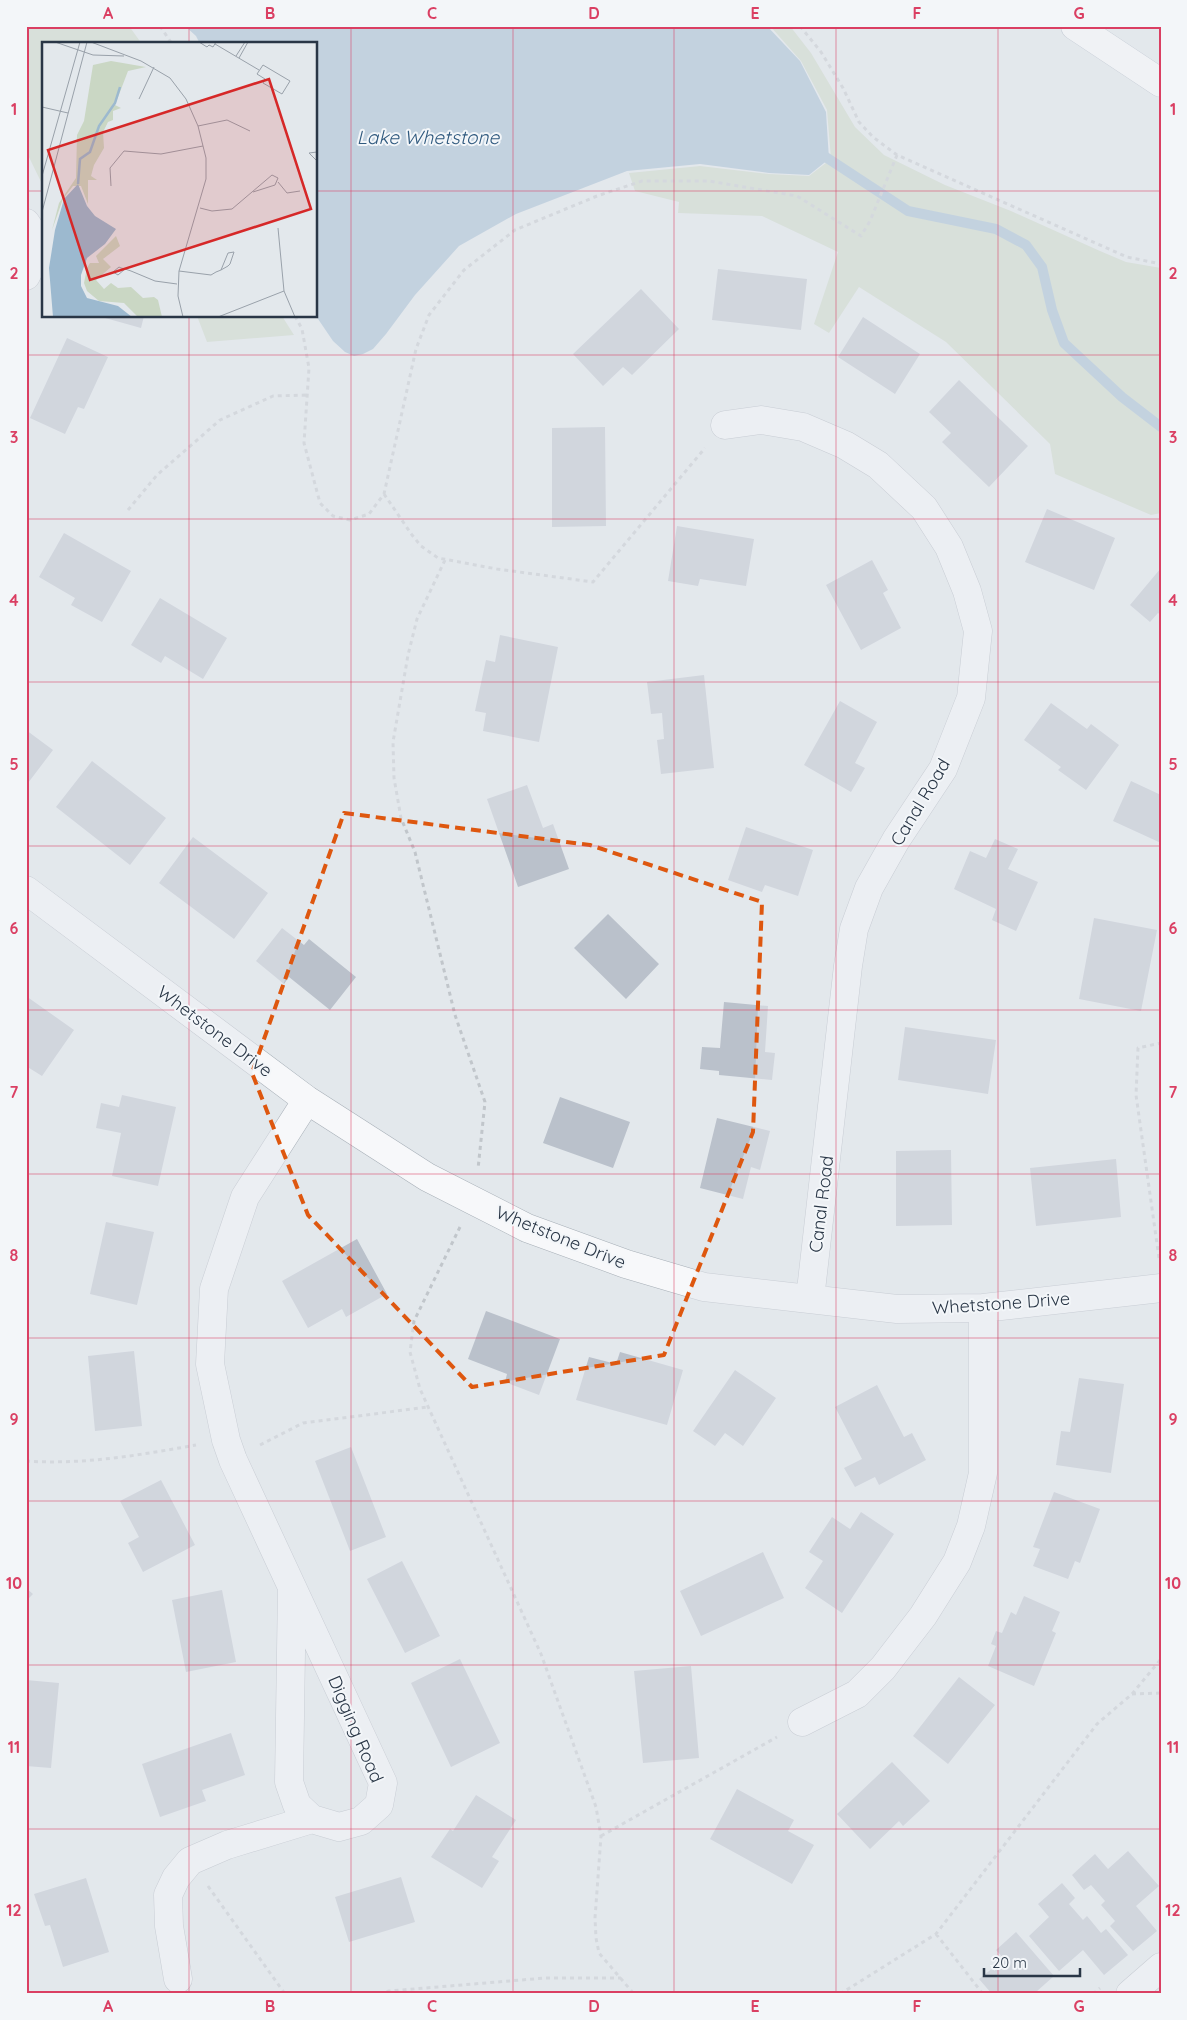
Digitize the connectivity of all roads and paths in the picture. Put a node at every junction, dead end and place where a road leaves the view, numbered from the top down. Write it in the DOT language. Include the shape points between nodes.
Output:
graph roads {
  1 [pos="160,26"];
  2 [pos="800,26"];
  3 [pos="1075,26"];
  4 [pos="171,42"];
  5 [pos="1161,82"];
  6 [pos="896,155"];
  7 [pos="26,223"];
  8 [pos="1161,264"];
  9 [pos="26,276"];
  10 [pos="296,318"];
  11 [pos="307,395"];
  12 [pos="724,425"];
  13 [pos="384,494"];
  14 [pos="128,510"];
  15 [pos="445,560"];
  16 [pos="26,890"];
  17 [pos="1161,1043"];
  18 [pos="307,1100"];
  19 [pos="473,1200"];
  20 [pos="1159,1259"];
  21 [pos="1161,1288"];
  22 [pos="810,1299"];
  23 [pos="983,1308"];
  24 [pos="428,1408"];
  25 [pos="229,1450"];
  26 [pos="26,1461"];
  27 [pos="292,1587"];
  28 [pos="1161,1659"];
  29 [pos="1161,1693"];
  30 [pos="1132,1694"];
  31 [pos="802,1722"];
  32 [pos="312,1819"];
  33 [pos="601,1836"];
  34 [pos="190,1861"];
  35 [pos="936,1934"];
  36 [pos="1161,1967"];
  37 [pos="621,1978"];
  38 [pos="178,1979"];
  39 [pos="284,1994"];
  40 [pos="379,1994"];
  41 [pos="634,1994"];
  42 [pos="840,1994"];
  43 [pos="983,1994"];
  44 [pos="1130,1994"];
  1 -- 4 [label="path"];
  2 -- 6 [label="path" via="821,52 859,122"];
  3 -- 5 [label="main road"];
  6 -- 8 [label="path" via="1127,257"];
  6 -- 13 [label="path" via="861,236 797,196 709,182 642,182 515,230 464,270 429,315 416,349"];
  7 -- 9 [label="street" via="33,232 34,248"];
  10 -- 11 [label="path" via="302,329 308,368"];
  11 -- 13 [label="path" via="304,443 320,503 333,516 350,520 369,514"];
  11 -- 14 [label="path" via="273,396 220,420 157,475"];
  12 -- 15 [label="path" via="593,582"];
  12 -- 22 [label="street, Canal Road" via="761,420 803,427 845,445 878,465 924,508 949,546 978,631 971,698 943,769 868,888 854,929"];
  13 -- 15 [label="path" via="421,546"];
  15 -- 19 [label="path" via="417,619 408,655 393,742 394,778 401,818 415,852 455,1015 485,1102"];
  16 -- 18 [label="street, Whetstone Drive"];
  17 -- 20 [label="path" via="1138,1048 1136,1094"];
  18 -- 19 [label="street, Whetstone Drive" via="427,1177"];
  18 -- 25 [label="street, Digging Road" via="245,1197 214,1289 210,1364"];
  19 -- 22 [label="street, Whetstone Drive" via="527,1228 626,1264 704,1287"];
  19 -- 24 [label="path" via="414,1321 410,1352"];
  21 -- 23 [label="street, Whetstone Drive"];
  22 -- 23 [label="street, Whetstone Drive" via="897,1309"];
  23 -- 31 [label="street" via="983,1473 971,1526 957,1562 923,1616 857,1694"];
  24 -- 25 [label="path" via="303,1423"];
  24 -- 33 [label="path" via="541,1654 596,1807"];
  25 -- 26 [label="path" via="93,1460"];
  25 -- 27 [label="street, Digging Road"];
  27 -- 32 [label="street, Digging Road" via="289,1782 297,1805"];
  27 -- 32 [label="street, Digging Road" via="383,1783 379,1805 361,1821 339,1827"];
  28 -- 30 [label="path"];
  29 -- 30 [label="path"];
  30 -- 35 [label="path" via="1097,1724"];
  31 -- 33 [label="path"];
  32 -- 34 [label="street" via="227,1845"];
  33 -- 37 [label="path" via="596,1938 599,1953"];
  34 -- 38 [label="street" via="176,1878 168,1895 168,1926"];
  34 -- 39 [label="path"];
  35 -- 42 [label="path"];
  35 -- 43 [label="path"];
  36 -- 44 [label="street"];
  37 -- 40 [label="path" via="545,1978"];
  37 -- 41 [label="path"];
}
